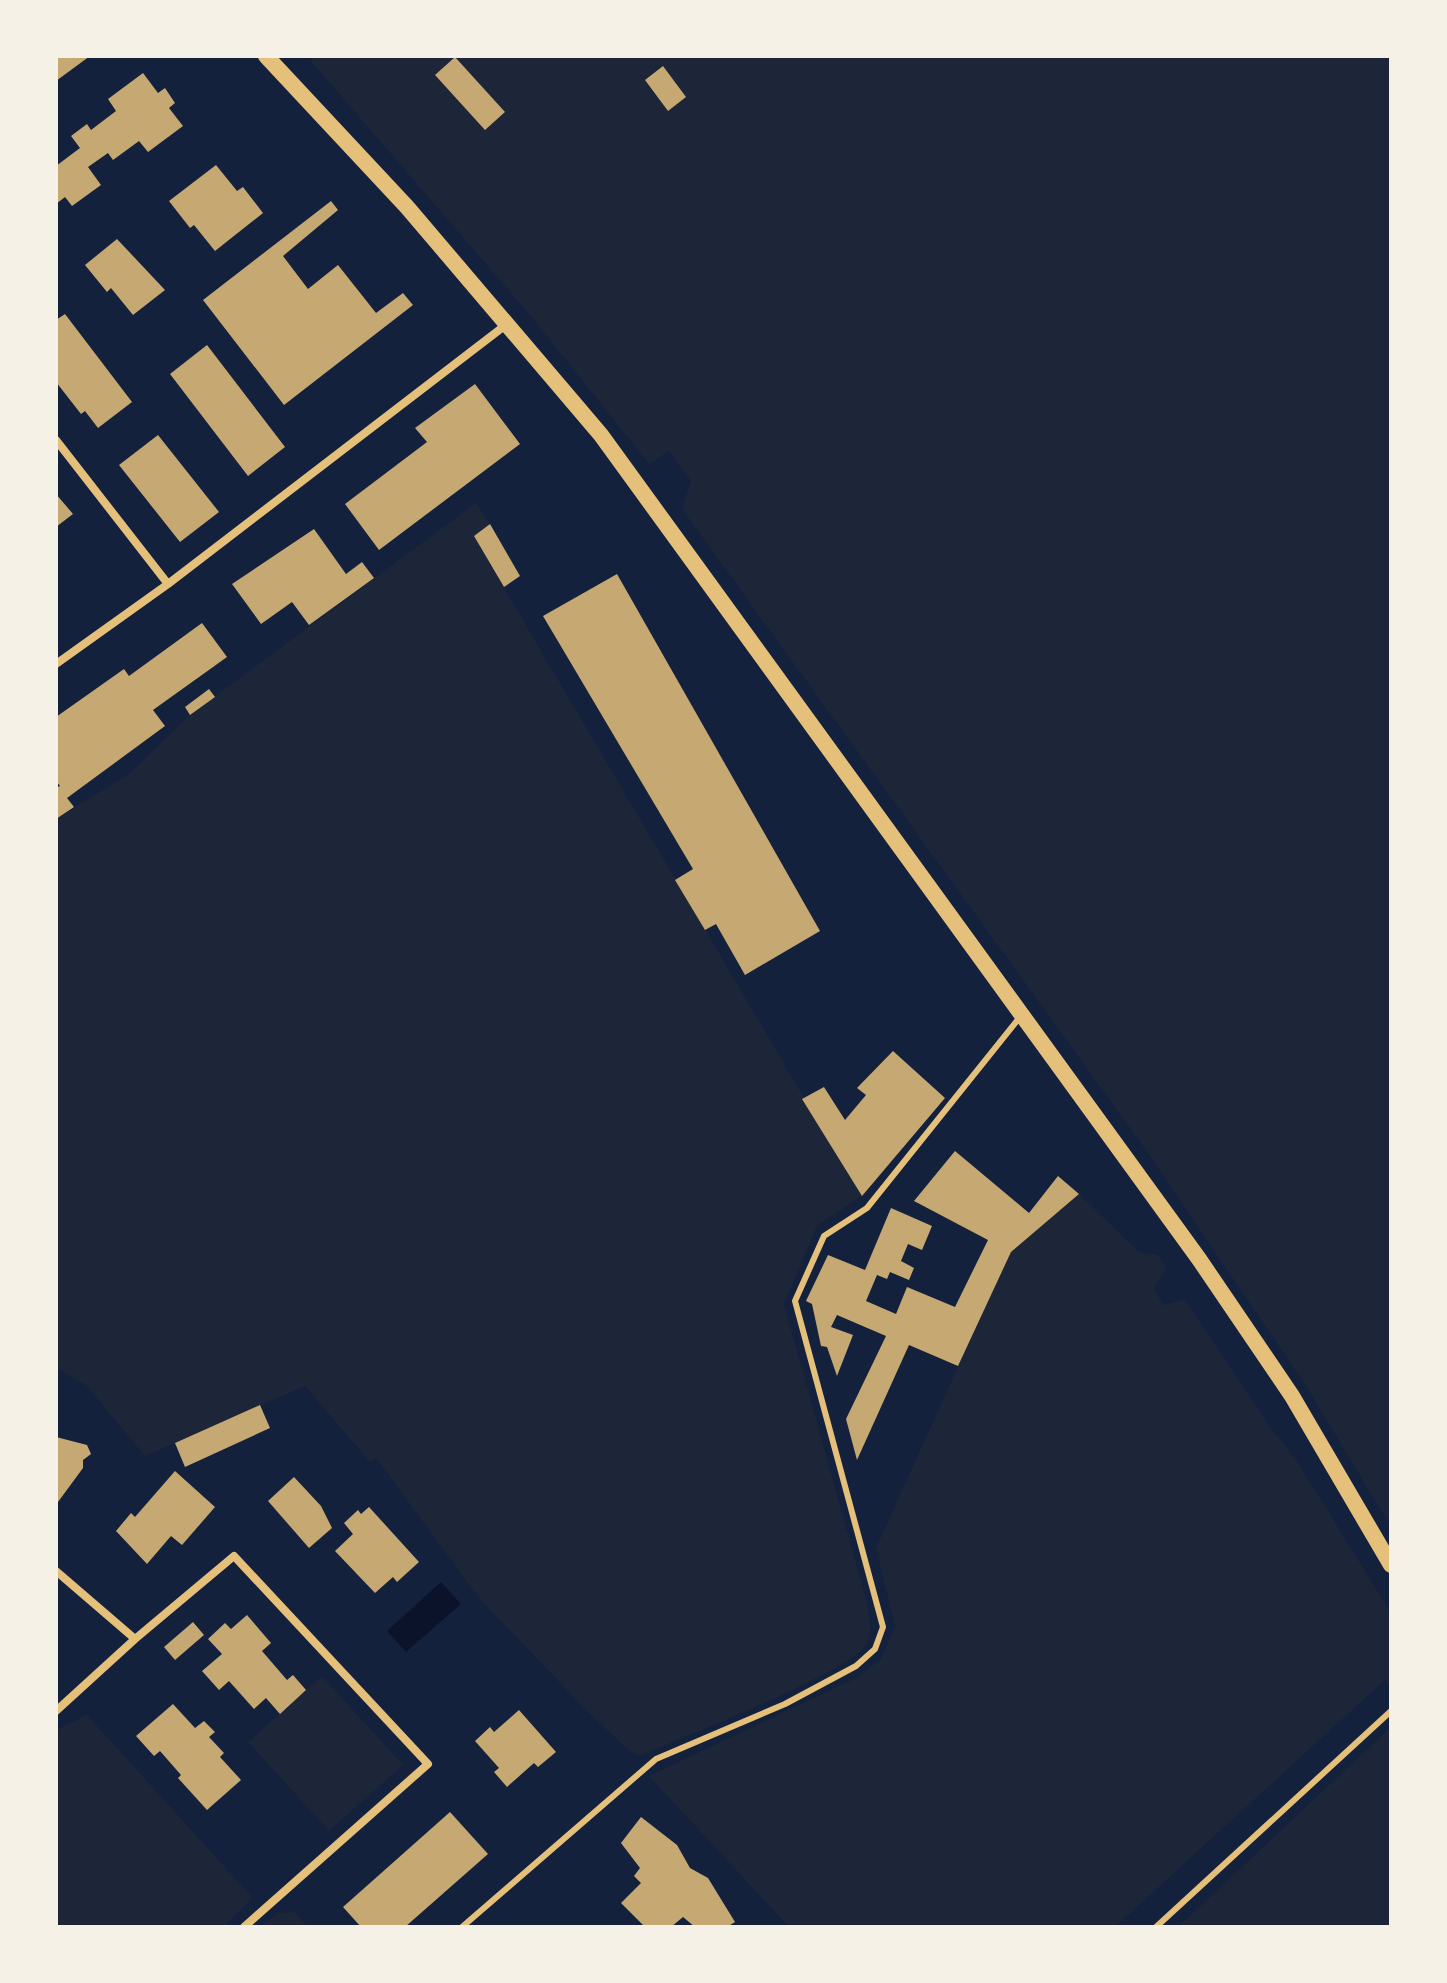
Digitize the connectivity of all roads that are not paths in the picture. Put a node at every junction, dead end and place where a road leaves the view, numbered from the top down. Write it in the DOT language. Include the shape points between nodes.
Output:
graph roads {
  1 [pos="269,57"];
  2 [pos="507,323"];
  3 [pos="56,440"];
  4 [pos="168,584"];
  5 [pos="56,664"];
  6 [pos="1020,1017"];
  7 [pos="1391,1565"];
  8 [pos="56,1571"];
  9 [pos="135,1639"];
  10 [pos="56,1711"];
  11 [pos="1391,1711"];
  12 [pos="244,1927"];
  13 [pos="462,1927"];
  14 [pos="1156,1927"];
  1 -- 2 [label="main road"];
  2 -- 4 [label="street"];
  2 -- 6 [label="main road" via="601,435"];
  3 -- 4 [label="street"];
  4 -- 5 [label="street"];
  6 -- 7 [label="main road" via="1199,1259 1292,1396"];
  6 -- 13 [label="lane" via="867,1208 824,1236 795,1301 883,1627 875,1649 856,1666 785,1704 656,1759"];
  8 -- 9 [label="street"];
  9 -- 10 [label="street"];
  9 -- 12 [label="street" via="234,1556 428,1764"];
  11 -- 14 [label="lane"];
}
